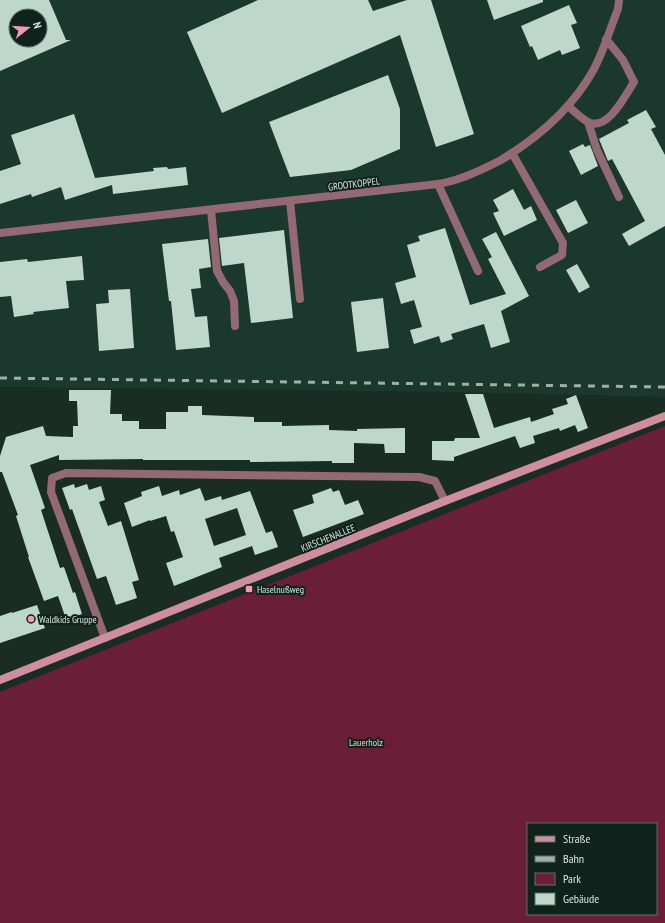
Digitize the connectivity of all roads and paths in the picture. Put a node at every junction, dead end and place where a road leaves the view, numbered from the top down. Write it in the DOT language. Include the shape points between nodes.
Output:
graph roads {
  1 [pos="619,0"];
  2 [pos="606,39"];
  3 [pos="568,106"];
  4 [pos="588,122"];
  5 [pos="512,153"];
  6 [pos="438,184"];
  7 [pos="619,197"];
  8 [pos="290,201"];
  9 [pos="211,210"];
  10 [pos="0,233"];
  11 [pos="540,267"];
  12 [pos="478,271"];
  13 [pos="300,298"];
  14 [pos="235,326"];
  15 [pos="665,416"];
  16 [pos="445,501"];
  17 [pos="105,638"];
  18 [pos="0,680"];
  1 -- 2 [label="street, GROOTKOPPEL"];
  2 -- 3 [label="street, GROOTKOPPEL" via="594,68"];
  2 -- 4 [label="street" via="624,60 634,82 613,114 603,122"];
  3 -- 4 [label="street"];
  3 -- 5 [label="street, GROOTKOPPEL" via="535,138"];
  4 -- 7 [label="street" via="597,150"];
  5 -- 6 [label="street, GROOTKOPPEL" via="483,170"];
  5 -- 11 [label="street" via="563,243 562,255"];
  6 -- 8 [label="street, GROOTKOPPEL"];
  6 -- 12 [label="street"];
  8 -- 9 [label="street, GROOTKOPPEL"];
  8 -- 13 [label="street"];
  9 -- 10 [label="street, GROOTKOPPEL"];
  9 -- 14 [label="street" via="217,271 234,302"];
  15 -- 16 [label="street, KIRSCHENALLEE"];
  16 -- 17 [label="street, KIRSCHENALLEE"];
  16 -- 17 [label="street" via="435,481 419,477 66,473 52,478 51,492"];
  17 -- 18 [label="street, KIRSCHENALLEE"];
}
